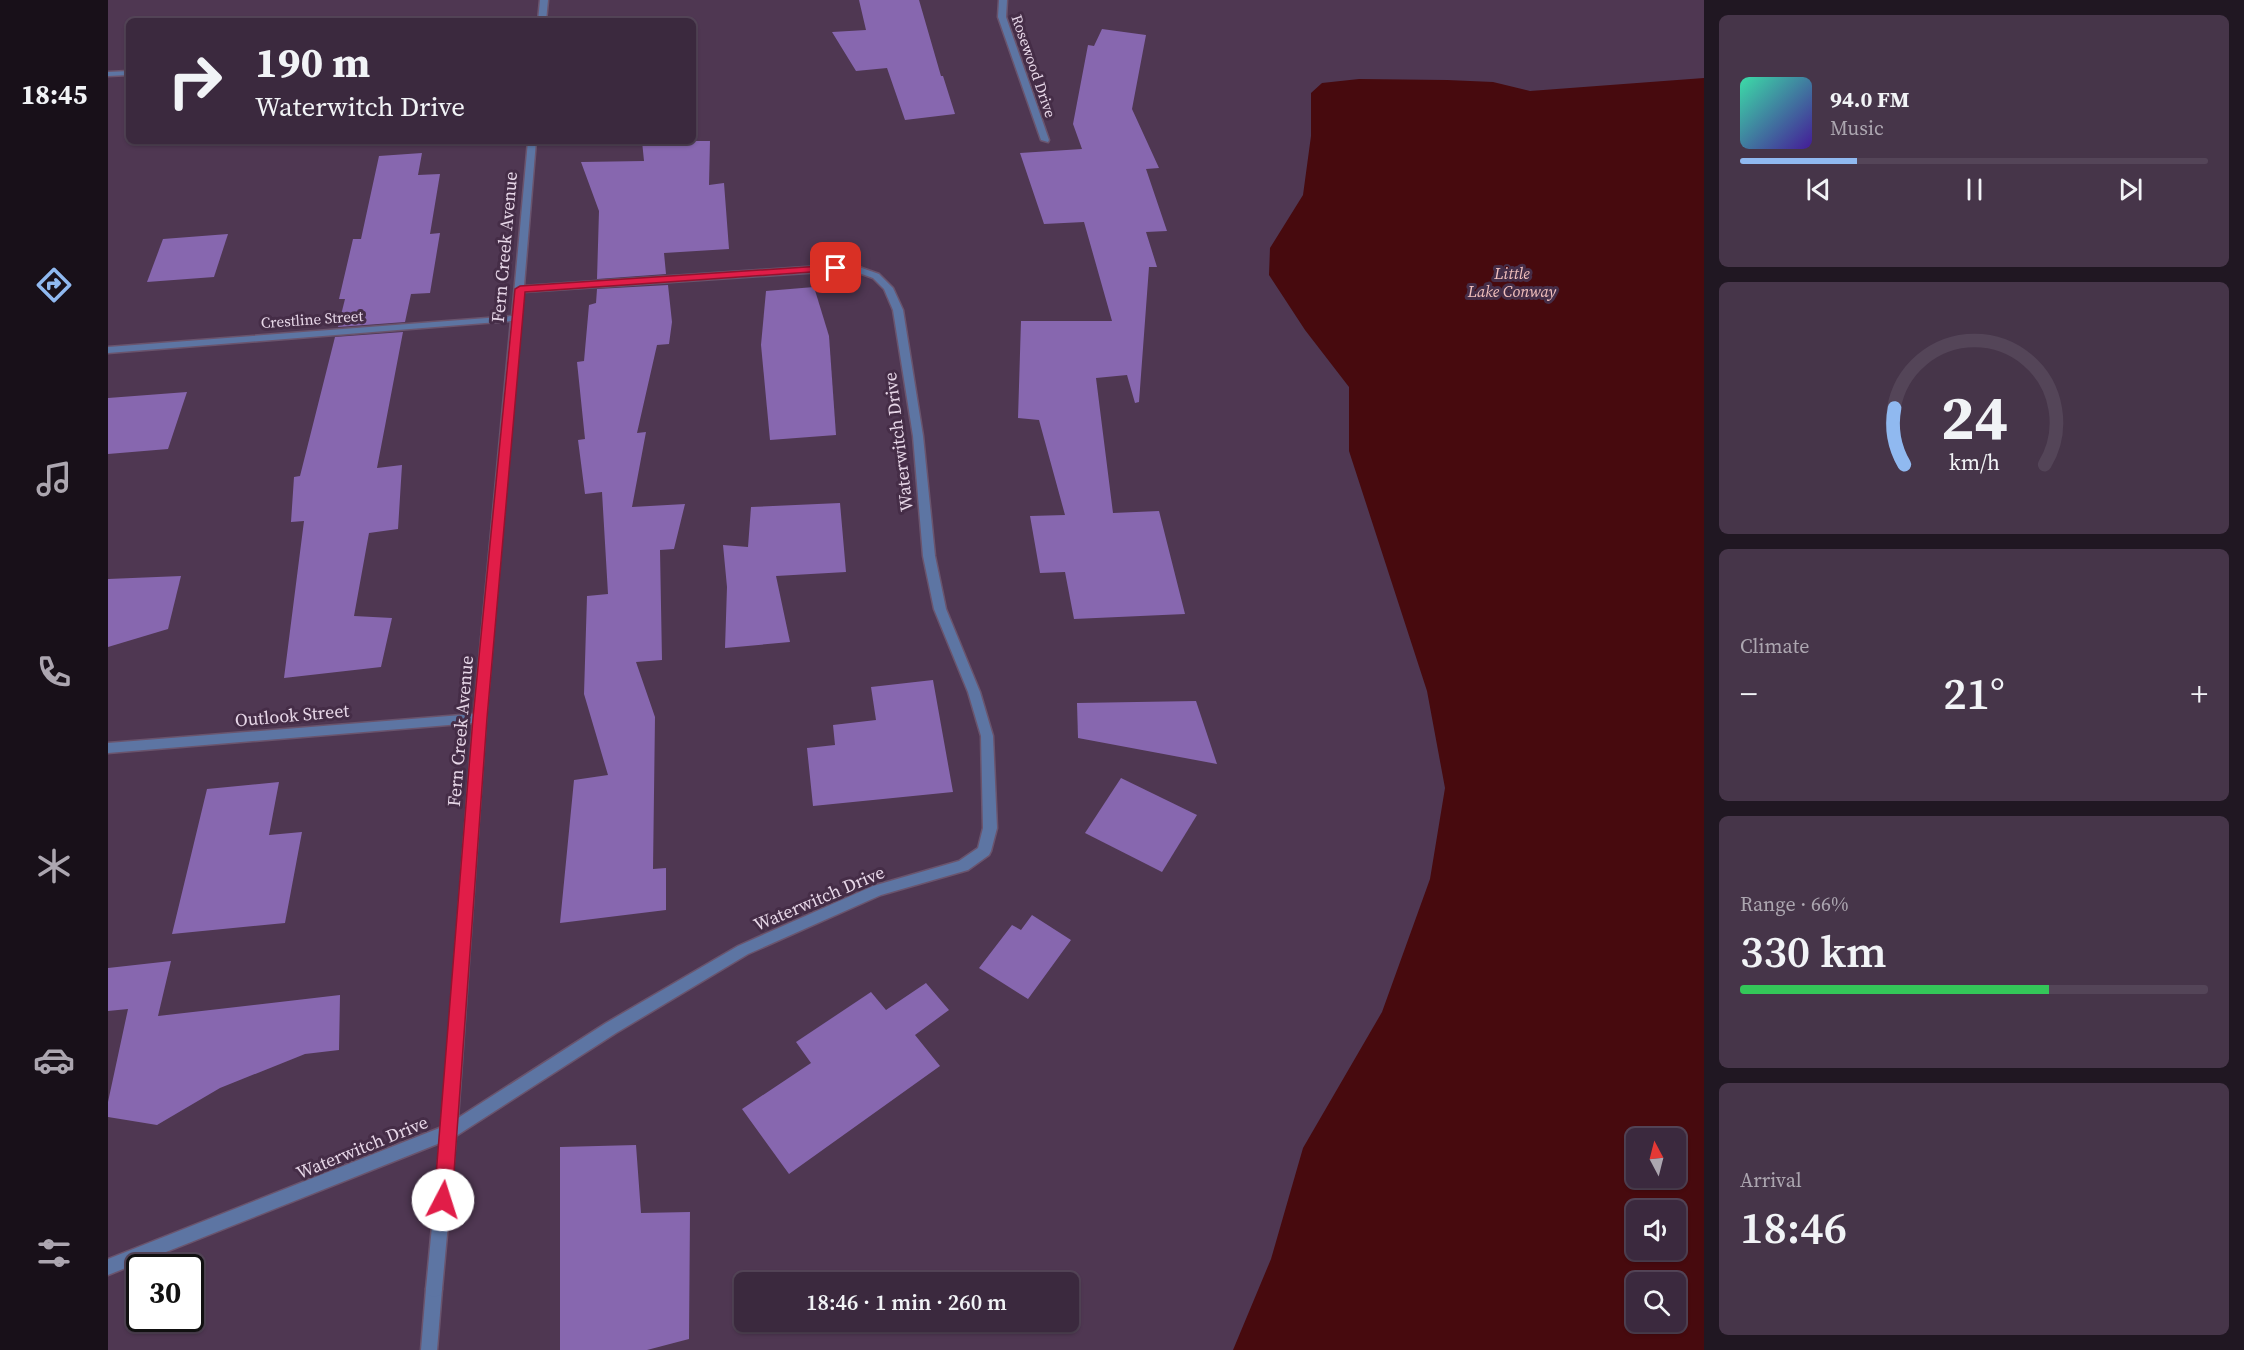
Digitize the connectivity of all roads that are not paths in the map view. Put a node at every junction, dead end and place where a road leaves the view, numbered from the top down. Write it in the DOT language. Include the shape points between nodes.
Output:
graph roads {
  1 [pos="544,0"];
  2 [pos="1003,0"];
  3 [pos="542,18"];
  4 [pos="126,73"];
  5 [pos="108,74"];
  6 [pos="1045,140"];
  7 [pos="532,144"];
  8 [pos="520,289"];
  9 [pos="518,318"];
  10 [pos="108,350"];
  11 [pos="480,718"];
  12 [pos="108,747"];
  13 [pos="449,1132"];
  14 [pos="108,1267"];
  15 [pos="429,1350"];
  1 -- 3 [label="street"];
  2 -- 6 [label="street, Rosewood Drive" via="1002,17"];
  4 -- 5 [label="street"];
  7 -- 8 [label="street, Fern Creek Avenue"];
  8 -- 9 [label="street, Fern Creek Avenue"];
  8 -- 13 [label="street, Waterwitch Drive" via="836,268 859,269 882,277 898,310 918,436 929,556 940,609 987,736 990,828 984,851 963,866 878,890 743,950 611,1028"];
  9 -- 10 [label="street, Crestline Street"];
  9 -- 11 [label="street, Fern Creek Avenue"];
  11 -- 12 [label="street, Outlook Street"];
  11 -- 13 [label="street, Fern Creek Avenue"];
  13 -- 14 [label="street, Waterwitch Drive"];
  13 -- 15 [label="street, Fern Creek Avenue"];
}
